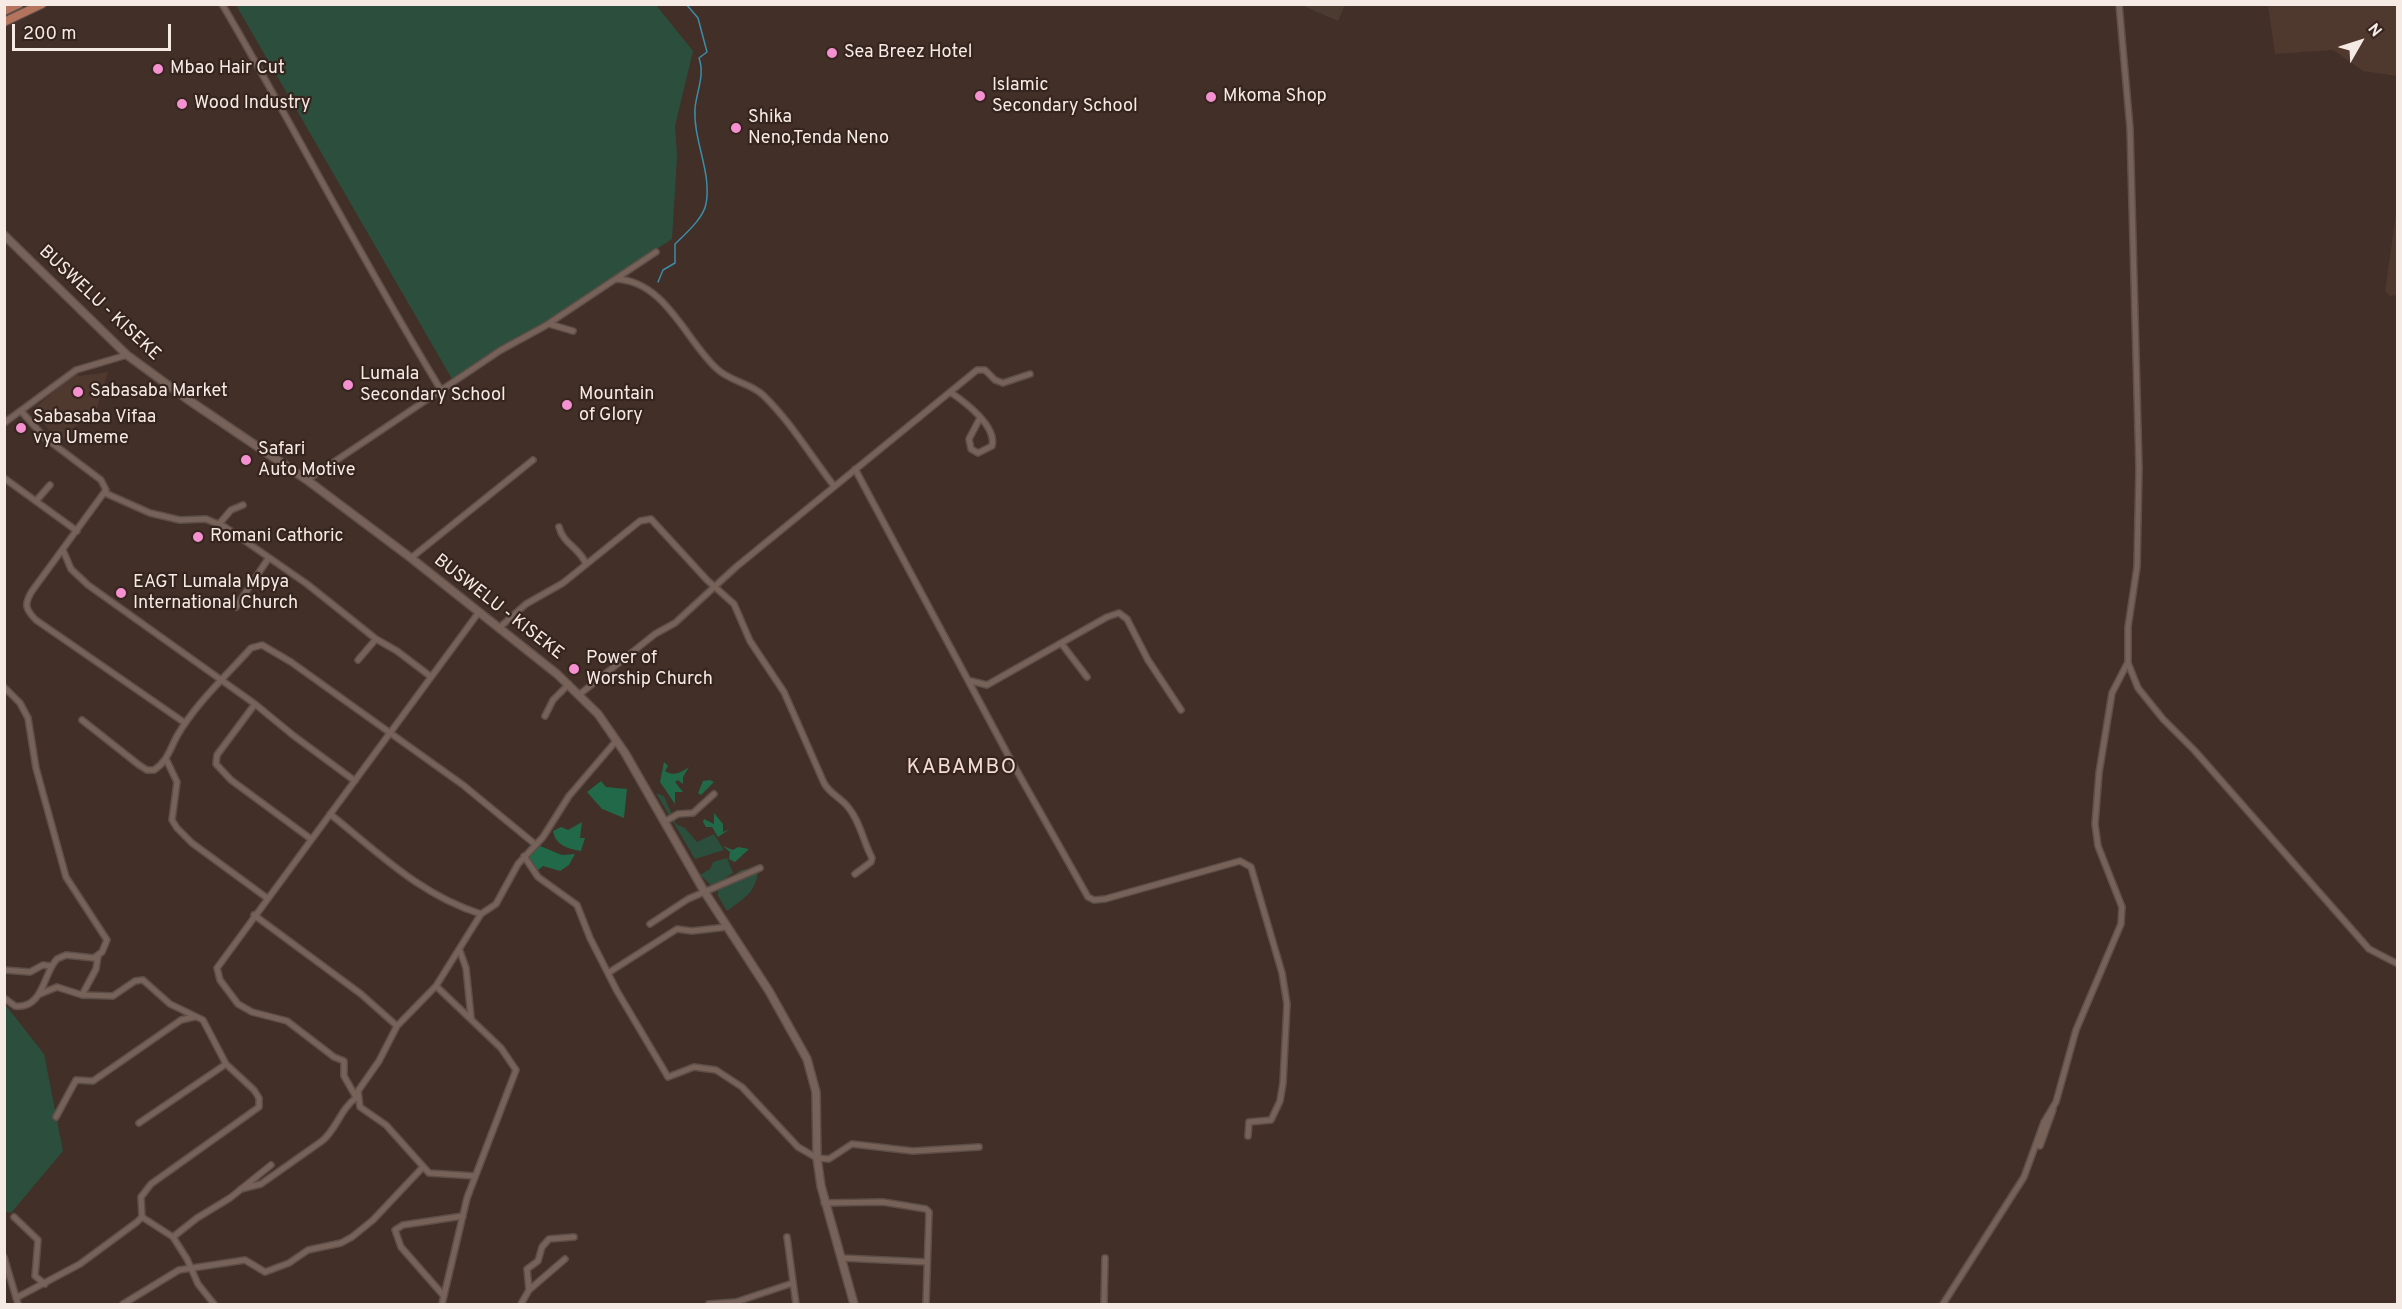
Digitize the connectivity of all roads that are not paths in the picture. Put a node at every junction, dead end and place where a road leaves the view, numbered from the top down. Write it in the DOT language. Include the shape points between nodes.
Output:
graph roads {
  1 [pos="19,4"];
  2 [pos="42,4"];
  3 [pos="222,4"];
  4 [pos="2119,4"];
  5 [pos="4,11"];
  6 [pos="4,22"];
  7 [pos="4,235"];
  8 [pos="656,252"];
  9 [pos="615,279"];
  10 [pos="549,324"];
  11 [pos="573,332"];
  12 [pos="127,355"];
  13 [pos="1030,374"];
  14 [pos="441,390"];
  15 [pos="950,392"];
  16 [pos="21,411"];
  17 [pos="980,418"];
  18 [pos="4,423"];
  19 [pos="533,460"];
  20 [pos="855,469"];
  21 [pos="4,478"];
  22 [pos="307,480"];
  23 [pos="50,485"];
  24 [pos="834,486"];
  25 [pos="105,493"];
  26 [pos="36,501"];
  27 [pos="243,505"];
  28 [pos="219,524"];
  29 [pos="559,526"];
  30 [pos="77,531"];
  31 [pos="63,550"];
  32 [pos="411,558"];
  33 [pos="268,559"];
  34 [pos="586,564"];
  35 [pos="713,586"];
  36 [pos="236,607"];
  37 [pos="479,612"];
  38 [pos="499,628"];
  39 [pos="376,639"];
  40 [pos="1061,643"];
  41 [pos="358,660"];
  42 [pos="2128,663"];
  43 [pos="430,676"];
  44 [pos="1087,676"];
  45 [pos="222,681"];
  46 [pos="971,681"];
  47 [pos="569,684"];
  48 [pos="4,687"];
  49 [pos="580,694"];
  50 [pos="255,704"];
  51 [pos="1181,710"];
  52 [pos="545,716"];
  53 [pos="82,720"];
  54 [pos="185,723"];
  55 [pos="389,734"];
  56 [pos="616,741"];
  57 [pos="166,759"];
  58 [pos="355,781"];
  59 [pos="714,794"];
  60 [pos="330,814"];
  61 [pos="664,822"];
  62 [pos="311,840"];
  63 [pos="536,845"];
  64 [pos="524,856"];
  65 [pos="760,868"];
  66 [pos="855,874"];
  67 [pos="704,891"];
  68 [pos="267,898"];
  69 [pos="481,914"];
  70 [pos="254,915"];
  71 [pos="650,924"];
  72 [pos="728,927"];
  73 [pos="460,951"];
  74 [pos="98,956"];
  75 [pos="2397,964"];
  76 [pos="51,966"];
  77 [pos="4,970"];
  78 [pos="608,973"];
  79 [pos="436,986"];
  80 [pos="40,994"];
  81 [pos="82,995"];
  82 [pos="4,998"];
  83 [pos="196,1017"];
  84 [pos="471,1018"];
  85 [pos="397,1026"];
  86 [pos="226,1064"];
  87 [pos="357,1097"];
  88 [pos="56,1117"];
  89 [pos="139,1123"];
  90 [pos="1248,1136"];
  91 [pos="979,1147"];
  92 [pos="817,1158"];
  93 [pos="271,1165"];
  94 [pos="423,1167"];
  95 [pos="475,1176"];
  96 [pos="241,1189"];
  97 [pos="824,1203"];
  98 [pos="463,1216"];
  99 [pos="14,1217"];
  100 [pos="142,1217"];
  101 [pos="172,1237"];
  102 [pos="574,1237"];
  103 [pos="787,1237"];
  104 [pos="4,1257"];
  105 [pos="841,1258"];
  106 [pos="1105,1258"];
  107 [pos="565,1259"];
  108 [pos="927,1262"];
  109 [pos="193,1269"];
  110 [pos="793,1283"];
  111 [pos="45,1284"];
  112 [pos="529,1290"];
  113 [pos="444,1296"];
  114 [pos="16,1298"];
  115 [pos="18,1305"];
  116 [pos="123,1305"];
  117 [pos="214,1305"];
  118 [pos="442,1305"];
  119 [pos="521,1305"];
  120 [pos="709,1305"];
  121 [pos="796,1305"];
  122 [pos="854,1305"];
  123 [pos="926,1305"];
  124 [pos="1104,1305"];
  125 [pos="1943,1305"];
  1 -- 5 [label="main road"];
  2 -- 6 [label="main road"];
  3 -- 14 [label="street"];
  4 -- 42 [label="street" via="2130,128 2139,468 2137,567 2128,627"];
  7 -- 12 [label="main road, BUSWELU - KISEKE"];
  8 -- 9 [label="street"];
  9 -- 10 [label="street"];
  9 -- 24 [label="street" via="632,281 652,294 717,370 763,395"];
  10 -- 11 [label="street"];
  10 -- 14 [label="street"];
  12 -- 16 [label="street" via="76,370"];
  12 -- 22 [label="main road, BUSWELU - KISEKE"];
  13 -- 15 [label="street" via="1004,383 980,368"];
  14 -- 22 [label="street"];
  15 -- 17 [label="street"];
  15 -- 20 [label="street"];
  16 -- 18 [label="street"];
  16 -- 25 [label="street" via="44,437 103,482"];
  17 -- 17 [label="street" via="994,442 989,450 978,453 971,449 969,439"];
  19 -- 32 [label="street"];
  20 -- 24 [label="street"];
  20 -- 46 [label="street"];
  21 -- 26 [label="street"];
  22 -- 32 [label="main road, BUSWELU - KISEKE"];
  23 -- 26 [label="street"];
  24 -- 35 [label="street"];
  25 -- 28 [label="street" via="150,513"];
  25 -- 30 [label="street"];
  26 -- 30 [label="street"];
  27 -- 28 [label="street" via="231,510"];
  28 -- 33 [label="street"];
  29 -- 34 [label="street" via="565,540"];
  30 -- 31 [label="street"];
  31 -- 45 [label="street" via="72,569 83,580"];
  31 -- 54 [label="street" via="32,591 27,609 36,620"];
  32 -- 37 [label="main road, BUSWELU - KISEKE"];
  33 -- 36 [label="street"];
  33 -- 39 [label="street" via="308,584"];
  34 -- 35 [label="street" via="647,518"];
  34 -- 38 [label="street"];
  35 -- 49 [label="street" via="675,623 655,634"];
  35 -- 66 [label="street" via="734,604 750,641 784,692 824,783 848,807 858,824 872,858"];
  37 -- 38 [label="main road, BUSWELU - KISEKE"];
  37 -- 43 [label="street"];
  38 -- 47 [label="main road, BUSWELU - KISEKE"];
  39 -- 41 [label="street"];
  39 -- 43 [label="street"];
  40 -- 44 [label="street"];
  40 -- 46 [label="street" via="987,685"];
  40 -- 51 [label="street" via="1107,617 1123,614"];
  42 -- 75 [label="street" via="2138,688 2163,719 2195,750 2369,949"];
  42 -- 125 [label="street" via="2112,693 2095,824 2098,846 2122,907 2121,924 2076,1030 2053,1108 2024,1177"];
  43 -- 55 [label="street"];
  45 -- 50 [label="street"];
  45 -- 54 [label="street"];
  45 -- 55 [label="street" via="254,645 264,645"];
  46 -- 90 [label="street" via="1088,897 1105,899 1240,861 1251,867 1282,973 1287,1014 1280,1101 1271,1120 1249,1122"];
  47 -- 49 [label="main road, BUSWELU - KISEKE"];
  47 -- 52 [label="street" via="553,700"];
  48 -- 74 [label="street" via="28,718 36,768 66,877 107,939"];
  49 -- 56 [label="main road, BUSWELU - KISEKE"];
  50 -- 58 [label="street"];
  50 -- 62 [label="street" via="217,755 216,764 231,780"];
  53 -- 57 [label="street" via="147,770 159,767"];
  54 -- 57 [label="street"];
  55 -- 58 [label="street"];
  55 -- 63 [label="street" via="463,785"];
  56 -- 61 [label="main road, BUSWELU - KISEKE"];
  56 -- 63 [label="street" via="586,774"];
  57 -- 68 [label="street" via="177,782 172,820 177,828"];
  58 -- 60 [label="street"];
  59 -- 61 [label="street" via="693,813 678,814"];
  60 -- 62 [label="street"];
  60 -- 69 [label="street" via="403,875"];
  61 -- 67 [label="main road, BUSWELU - KISEKE"];
  62 -- 68 [label="street"];
  63 -- 64 [label="street"];
  64 -- 69 [label="street" via="496,904"];
  64 -- 78 [label="street" via="538,877 577,905"];
  65 -- 67 [label="street"];
  67 -- 71 [label="street"];
  67 -- 72 [label="main road, BUSWELU - KISEKE"];
  68 -- 70 [label="street"];
  69 -- 73 [label="street"];
  70 -- 85 [label="street" via="361,994"];
  70 -- 87 [label="street" via="220,963 220,980 243,1008 286,1021 342,1059 344,1076"];
  72 -- 78 [label="street" via="677,929"];
  72 -- 92 [label="main road, BUSWELU - KISEKE" via="787,1020 810,1065 816,1092"];
  73 -- 79 [label="street"];
  73 -- 84 [label="street" via="466,968"];
  74 -- 76 [label="street" via="61,956"];
  74 -- 81 [label="street" via="93,977"];
  76 -- 77 [label="street" via="30,972"];
  76 -- 80 [label="street"];
  78 -- 92 [label="street" via="668,1077 694,1067 716,1070 742,1087 798,1147"];
  79 -- 84 [label="street"];
  79 -- 85 [label="street"];
  80 -- 81 [label="street" via="57,987"];
  80 -- 82 [label="street" via="19,1007"];
  81 -- 83 [label="street" via="113,996 143,980 170,1004"];
  83 -- 86 [label="street" via="206,1024"];
  83 -- 88 [label="street" via="181,1020 93,1081 76,1080"];
  84 -- 95 [label="street" via="501,1048 516,1070"];
  85 -- 87 [label="street"];
  86 -- 89 [label="street"];
  86 -- 100 [label="street" via="254,1090 259,1107 151,1184 141,1197"];
  87 -- 94 [label="street" via="360,1107 386,1125"];
  87 -- 96 [label="street" via="342,1111 327,1137 261,1184"];
  91 -- 92 [label="street" via="913,1151 852,1144 829,1159"];
  92 -- 97 [label="main road, BUSWELU - KISEKE"];
  93 -- 96 [label="street"];
  94 -- 95 [label="street" via="432,1175"];
  94 -- 109 [label="street" via="373,1220 341,1243 308,1250 265,1272 245,1260"];
  95 -- 98 [label="street"];
  96 -- 101 [label="street"];
  97 -- 105 [label="main road, BUSWELU - KISEKE"];
  97 -- 108 [label="street" via="922,1206 929,1212 930,1222"];
  98 -- 113 [label="street"];
  98 -- 113 [label="street" via="403,1225 395,1230 401,1247"];
  99 -- 111 [label="street" via="38,1240 35,1276"];
  100 -- 101 [label="street"];
  100 -- 111 [label="street" via="80,1264"];
  101 -- 109 [label="street"];
  102 -- 112 [label="street" via="544,1243 538,1261 527,1269"];
  103 -- 110 [label="street"];
  104 -- 114 [label="street"];
  105 -- 108 [label="street"];
  105 -- 122 [label="main road, BUSWELU - KISEKE"];
  106 -- 124 [label="street"];
  107 -- 112 [label="street"];
  108 -- 123 [label="street"];
  109 -- 116 [label="street" via="175,1272"];
  109 -- 117 [label="street" via="198,1284"];
  110 -- 120 [label="street" via="736,1302"];
  110 -- 121 [label="street"];
  111 -- 114 [label="street"];
  112 -- 119 [label="street"];
  113 -- 118 [label="street"];
  114 -- 115 [label="street"];
}
